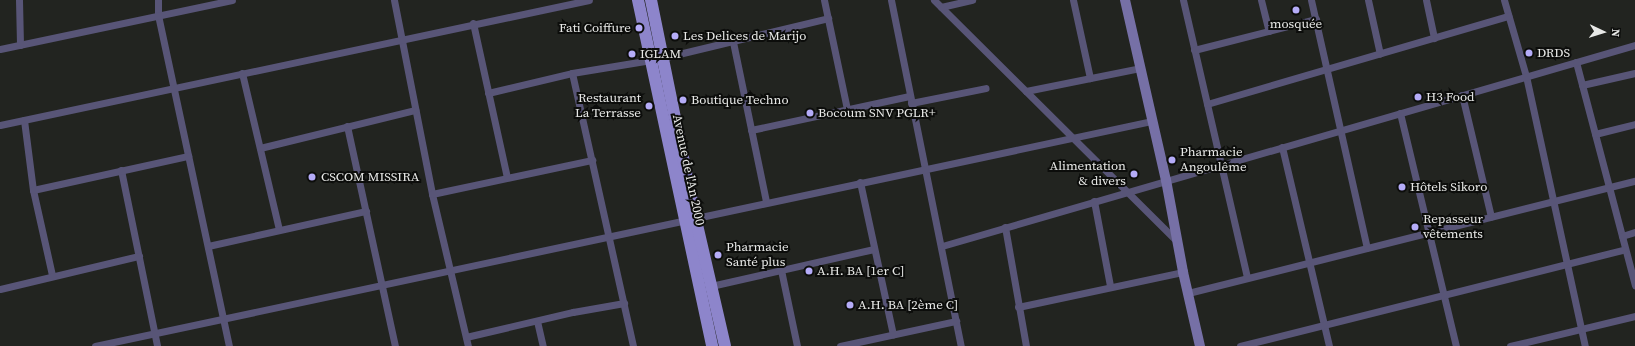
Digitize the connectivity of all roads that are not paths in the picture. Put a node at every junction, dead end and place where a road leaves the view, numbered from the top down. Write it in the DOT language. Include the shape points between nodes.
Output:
graph roads {
  1 [pos="20,0"];
  2 [pos="158,0"];
  3 [pos="232,0"];
  4 [pos="394,0"];
  5 [pos="589,0"];
  6 [pos="638,0"];
  7 [pos="651,0"];
  8 [pos="824,0"];
  9 [pos="891,0"];
  10 [pos="934,0"];
  11 [pos="972,0"];
  12 [pos="1073,0"];
  13 [pos="1183,0"];
  14 [pos="1261,0"];
  15 [pos="1311,0"];
  16 [pos="1370,0"];
  17 [pos="1426,0"];
  18 [pos="1504,0"];
  19 [pos="1128,1"];
  20 [pos="941,7"];
  21 [pos="158,15"];
  22 [pos="1508,16"];
  23 [pos="828,18"];
  24 [pos="1316,19"];
  25 [pos="473,23"];
  26 [pos="1268,31"];
  27 [pos="1434,38"];
  28 [pos="403,39"];
  29 [pos="733,42"];
  30 [pos="20,45"];
  31 [pos="1635,45"];
  32 [pos="0,49"];
  33 [pos="1194,50"];
  34 [pos="1380,54"];
  35 [pos="656,59"];
  36 [pos="1576,62"];
  37 [pos="1140,68"];
  38 [pos="1327,69"];
  39 [pos="242,73"];
  40 [pos="572,73"];
  41 [pos="1635,73"];
  42 [pos="1526,76"];
  43 [pos="1090,78"];
  44 [pos="1582,85"];
  45 [pos="174,87"];
  46 [pos="986,88"];
  47 [pos="1026,91"];
  48 [pos="488,93"];
  49 [pos="1462,95"];
  50 [pos="910,100"];
  51 [pos="1207,104"];
  52 [pos="847,109"];
  53 [pos="415,110"];
  54 [pos="1400,113"];
  55 [pos="24,120"];
  56 [pos="1152,121"];
  57 [pos="1635,124"];
  58 [pos="0,125"];
  59 [pos="347,126"];
  60 [pos="751,130"];
  61 [pos="1342,130"];
  62 [pos="1595,134"];
  63 [pos="1072,138"];
  64 [pos="1282,147"];
  65 [pos="260,148"];
  66 [pos="188,156"];
  67 [pos="592,160"];
  68 [pos="1222,164"];
  69 [pos="924,169"];
  70 [pos="121,170"];
  71 [pos="507,177"];
  72 [pos="1166,180"];
  73 [pos="1635,181"];
  74 [pos="860,182"];
  75 [pos="1609,188"];
  76 [pos="33,190"];
  77 [pos="1126,190"];
  78 [pos="432,194"];
  79 [pos="1094,201"];
  80 [pos="766,202"];
  81 [pos="1552,202"];
  82 [pos="366,211"];
  83 [pos="695,216"];
  84 [pos="1491,217"];
  85 [pos="684,222"];
  86 [pos="1005,227"];
  87 [pos="279,230"];
  88 [pos="1635,232"];
  89 [pos="1428,233"];
  90 [pos="1622,236"];
  91 [pos="609,238"];
  92 [pos="1177,241"];
  93 [pos="208,246"];
  94 [pos="942,246"];
  95 [pos="1367,248"];
  96 [pos="874,249"];
  97 [pos="1625,249"];
  98 [pos="139,256"];
  99 [pos="1309,262"];
  100 [pos="1566,264"];
  101 [pos="781,270"];
  102 [pos="448,271"];
  103 [pos="1182,272"];
  104 [pos="52,276"];
  105 [pos="1247,278"];
  106 [pos="1634,281"];
  107 [pos="382,285"];
  108 [pos="711,286"];
  109 [pos="1110,286"];
  110 [pos="0,289"];
  111 [pos="1188,293"];
  112 [pos="1444,295"];
  113 [pos="624,303"];
  114 [pos="1018,307"];
  115 [pos="1635,316"];
  116 [pos="223,318"];
  117 [pos="537,321"];
  118 [pos="956,321"];
  119 [pos="1324,324"];
  120 [pos="1581,329"];
  121 [pos="154,333"];
  122 [pos="893,334"];
  123 [pos="466,337"];
  124 [pos="95,346"];
  125 [pos="157,346"];
  126 [pos="229,346"];
  127 [pos="395,346"];
  128 [pos="468,346"];
  129 [pos="543,346"];
  130 [pos="633,346"];
  131 [pos="712,346"];
  132 [pos="725,346"];
  133 [pos="797,346"];
  134 [pos="840,346"];
  135 [pos="961,346"];
  136 [pos="1026,346"];
  137 [pos="1200,346"];
  138 [pos="1240,346"];
  139 [pos="1329,346"];
  140 [pos="1456,346"];
  141 [pos="1510,346"];
  142 [pos="1585,346"];
  1 -- 30 [label="street"];
  2 -- 21 [label="street"];
  3 -- 21 [label="street"];
  4 -- 28 [label="street"];
  5 -- 25 [label="street"];
  6 -- 35 [label="main road, Avenue de l'An 2000"];
  7 -- 35 [label="main road, Avenue de l'An 2000"];
  8 -- 23 [label="street"];
  9 -- 50 [label="street"];
  10 -- 20 [label="street"];
  11 -- 20 [label="street"];
  12 -- 43 [label="street"];
  13 -- 33 [label="street"];
  14 -- 26 [label="street"];
  15 -- 24 [label="street"];
  16 -- 34 [label="street"];
  17 -- 27 [label="street"];
  18 -- 22 [label="street"];
  19 -- 37 [label="street"];
  20 -- 47 [label="street"];
  21 -- 30 [label="street"];
  21 -- 45 [label="street"];
  22 -- 27 [label="street"];
  22 -- 42 [label="street"];
  23 -- 29 [label="street"];
  23 -- 52 [label="street"];
  24 -- 26 [label="street"];
  24 -- 38 [label="street"];
  25 -- 28 [label="street"];
  25 -- 48 [label="street"];
  26 -- 33 [label="street"];
  27 -- 34 [label="street"];
  28 -- 39 [label="street"];
  28 -- 53 [label="street"];
  29 -- 35 [label="street"];
  29 -- 60 [label="street"];
  30 -- 32 [label="street"];
  31 -- 36 [label="street"];
  33 -- 51 [label="street"];
  34 -- 38 [label="street"];
  35 -- 40 [label="street"];
  35 -- 83 [label="main road, Avenue de l'An 2000"];
  35 -- 85 [label="main road, Avenue de l'An 2000"];
  36 -- 42 [label="street"];
  36 -- 44 [label="street"];
  37 -- 43 [label="street"];
  37 -- 56 [label="street"];
  38 -- 51 [label="street"];
  38 -- 61 [label="street"];
  39 -- 45 [label="street"];
  39 -- 65 [label="street"];
  40 -- 48 [label="street"];
  40 -- 67 [label="street"];
  41 -- 44 [label="street"];
  42 -- 49 [label="street"];
  42 -- 81 [label="street"];
  43 -- 47 [label="street"];
  44 -- 62 [label="street"];
  45 -- 55 [label="street"];
  45 -- 66 [label="street"];
  46 -- 50 [label="street"];
  47 -- 63 [label="street"];
  48 -- 71 [label="street"];
  49 -- 54 [label="street"];
  49 -- 84 [label="street"];
  50 -- 52 [label="street"];
  50 -- 69 [label="street"];
  51 -- 68 [label="street"];
  52 -- 60 [label="street"];
  53 -- 59 [label="street"];
  53 -- 78 [label="street"];
  54 -- 61 [label="street"];
  54 -- 89 [label="street"];
  55 -- 58 [label="street"];
  55 -- 76 [label="street"];
  56 -- 63 [label="street"];
  56 -- 72 [label="street"];
  57 -- 62 [label="street"];
  59 -- 65 [label="street"];
  59 -- 82 [label="street"];
  60 -- 80 [label="street"];
  61 -- 64 [label="street"];
  61 -- 95 [label="street"];
  62 -- 75 [label="street"];
  63 -- 69 [label="street"];
  63 -- 77 [label="street"];
  64 -- 68 [label="street"];
  64 -- 99 [label="street"];
  65 -- 87 [label="street"];
  66 -- 70 [label="street"];
  66 -- 93 [label="street"];
  67 -- 71 [label="street"];
  67 -- 91 [label="street"];
  68 -- 72 [label="street"];
  68 -- 105 [label="street"];
  69 -- 74 [label="street"];
  69 -- 94 [label="street"];
  70 -- 76 [label="street"];
  70 -- 98 [label="street"];
  71 -- 78 [label="street"];
  72 -- 77 [label="street"];
  72 -- 92 [label="street"];
  73 -- 75 [label="street"];
  74 -- 80 [label="street"];
  74 -- 96 [label="street"];
  75 -- 81 [label="street"];
  75 -- 90 [label="street"];
  76 -- 104 [label="street"];
  77 -- 79 [label="street"];
  77 -- 92 [label="street"];
  78 -- 102 [label="street"];
  79 -- 86 [label="street"];
  79 -- 109 [label="street"];
  80 -- 83 [label="street"];
  81 -- 84 [label="street"];
  81 -- 100 [label="street"];
  82 -- 87 [label="street"];
  82 -- 107 [label="street"];
  83 -- 85 [label="street"];
  83 -- 108 [label="main road, Avenue de l'An 2000"];
  84 -- 89 [label="street"];
  85 -- 91 [label="street"];
  85 -- 131 [label="main road, Avenue de l'An 2000"];
  86 -- 94 [label="street"];
  86 -- 114 [label="street"];
  87 -- 93 [label="street"];
  88 -- 90 [label="street"];
  89 -- 95 [label="street"];
  89 -- 112 [label="street"];
  90 -- 97 [label="street"];
  91 -- 102 [label="street"];
  91 -- 113 [label="street"];
  92 -- 103 [label="street"];
  93 -- 116 [label="street"];
  94 -- 118 [label="street"];
  95 -- 99 [label="street"];
  96 -- 101 [label="street"];
  96 -- 122 [label="street"];
  97 -- 100 [label="street"];
  97 -- 106 [label="street"];
  98 -- 104 [label="street"];
  98 -- 121 [label="street"];
  99 -- 105 [label="street"];
  99 -- 119 [label="street"];
  100 -- 112 [label="street"];
  100 -- 120 [label="street"];
  101 -- 108 [label="street"];
  101 -- 133 [label="street"];
  102 -- 107 [label="street"];
  102 -- 123 [label="street"];
  103 -- 109 [label="street"];
  103 -- 111 [label="street"];
  104 -- 110 [label="street"];
  105 -- 111 [label="street"];
  107 -- 116 [label="street"];
  107 -- 127 [label="street"];
  108 -- 132 [label="main road, Avenue de l'An 2000"];
  109 -- 114 [label="street"];
  111 -- 137 [label="street"];
  112 -- 119 [label="street"];
  112 -- 140 [label="street"];
  113 -- 117 [label="street"];
  113 -- 130 [label="street"];
  114 -- 136 [label="street"];
  115 -- 120 [label="street"];
  116 -- 121 [label="street"];
  116 -- 126 [label="street"];
  117 -- 123 [label="street"];
  117 -- 129 [label="street"];
  118 -- 122 [label="street"];
  118 -- 135 [label="street"];
  119 -- 138 [label="street"];
  119 -- 139 [label="street"];
  120 -- 141 [label="street"];
  120 -- 142 [label="street"];
  121 -- 124 [label="street"];
  121 -- 125 [label="street"];
  122 -- 134 [label="street"];
  123 -- 128 [label="street"];
}
